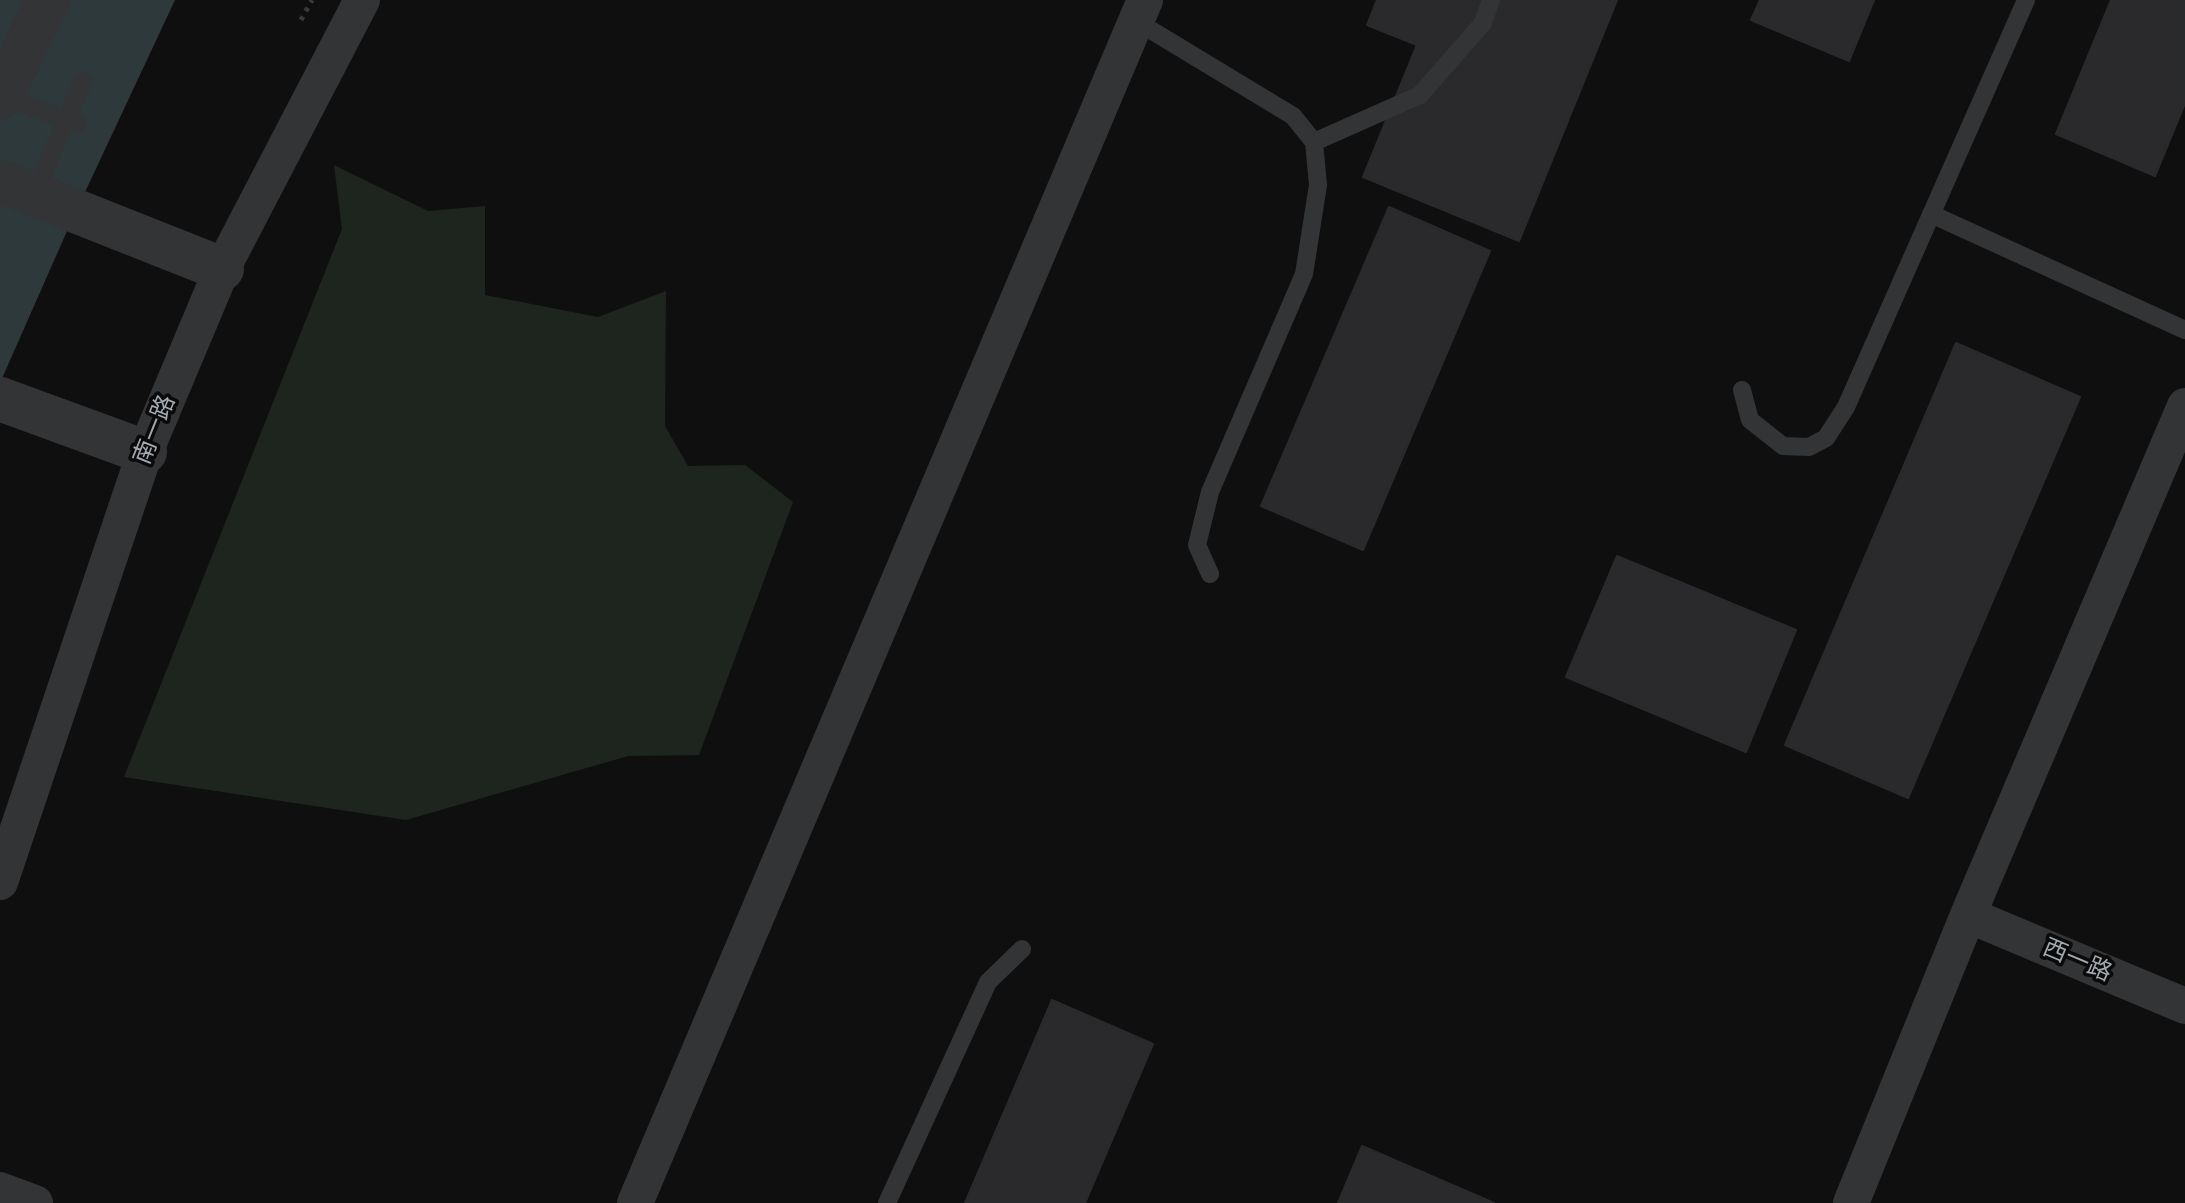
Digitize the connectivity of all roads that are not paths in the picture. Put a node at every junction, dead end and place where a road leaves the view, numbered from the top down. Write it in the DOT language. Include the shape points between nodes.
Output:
graph roads {
  1 [pos="48,0"];
  2 [pos="362,0"];
  3 [pos="1491,0"];
  4 [pos="2026,0"];
  5 [pos="1141,10"];
  6 [pos="83,81"];
  7 [pos="0,96"];
  8 [pos="72,122"];
  9 [pos="1314,142"];
  10 [pos="17,188"];
  11 [pos="1931,214"];
  12 [pos="222,269"];
  13 [pos="2185,330"];
  14 [pos="1742,390"];
  15 [pos="0,399"];
  16 [pos="2183,415"];
  17 [pos="145,452"];
  18 [pos="1210,574"];
  19 [pos="0,882"];
  20 [pos="1968,915"];
  21 [pos="1022,949"];
  22 [pos="2185,1006"];
  23 [pos="0,1190"];
  24 [pos="35,1203"];
  25 [pos="635,1203"];
  26 [pos="887,1203"];
  27 [pos="1851,1203"];
  1 -- 7 [label="street"];
  2 -- 12 [label="street, 南一路"];
  3 -- 9 [label="lane" via="1483,23 1420,95"];
  4 -- 11 [label="lane"];
  5 -- 9 [label="lane" via="1293,116"];
  5 -- 25 [label="street"];
  6 -- 8 [label="lane"];
  7 -- 8 [label="lane"];
  8 -- 10 [label="lane"];
  9 -- 18 [label="lane" via="1318,185 1304,274 1210,492 1197,545"];
  10 -- 12 [label="street"];
  11 -- 13 [label="lane"];
  11 -- 14 [label="lane" via="1846,407 1826,438 1809,447 1783,446 1750,420"];
  12 -- 17 [label="street, 南一路"];
  15 -- 17 [label="street"];
  16 -- 20 [label="street"];
  17 -- 19 [label="street, 南一路"];
  20 -- 22 [label="street, 西一路"];
  20 -- 27 [label="street"];
  21 -- 26 [label="lane" via="988,982"];
  23 -- 24 [label="street"];
}
